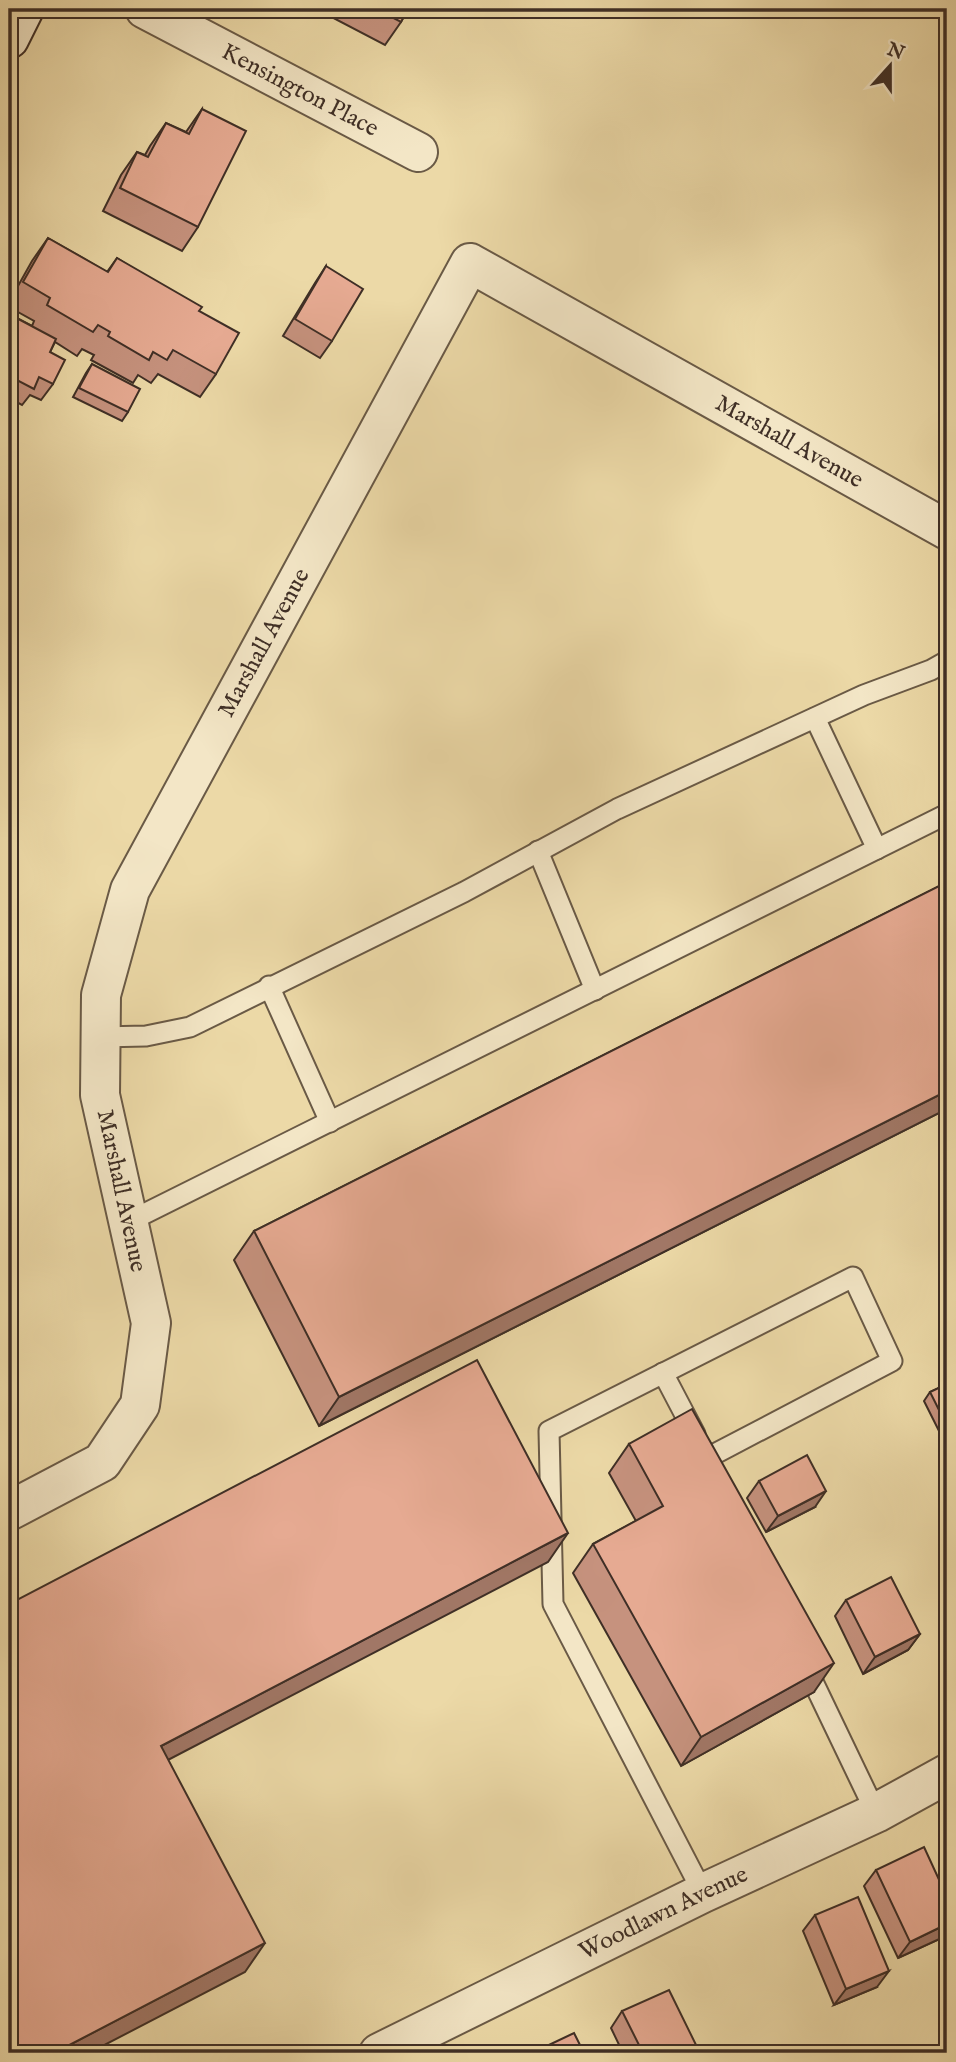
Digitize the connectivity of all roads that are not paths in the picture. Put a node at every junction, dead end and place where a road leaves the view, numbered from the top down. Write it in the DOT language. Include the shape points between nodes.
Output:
graph roads {
  1 [pos="24,9"];
  2 [pos="145,9"];
  3 [pos="9,39"];
  4 [pos="418,152"];
  5 [pos="947,530"];
  6 [pos="947,661"];
  7 [pos="815,718"];
  8 [pos="947,814"];
  9 [pos="877,849"];
  10 [pos="538,852"];
  11 [pos="269,986"];
  12 [pos="595,990"];
  13 [pos="100,1037"];
  14 [pos="330,1122"];
  15 [pos="128,1222"];
  16 [pos="663,1373"];
  17 [pos="9,1511"];
  18 [pos="795,1644"];
  19 [pos="947,1774"];
  20 [pos="876,1813"];
  21 [pos="703,1893"];
  22 [pos="379,2053"];
  1 -- 3 [label="street"];
  2 -- 4 [label="street, Kensington Place"];
  5 -- 13 [label="street, Marshall Avenue" via="470,263 130,890 101,995"];
  6 -- 7 [label="lane"];
  7 -- 9 [label="lane"];
  7 -- 10 [label="lane" via="617,809"];
  8 -- 9 [label="lane"];
  9 -- 12 [label="lane"];
  10 -- 11 [label="lane"];
  10 -- 12 [label="lane"];
  11 -- 13 [label="lane" via="190,1027 146,1036"];
  11 -- 14 [label="lane"];
  12 -- 14 [label="lane"];
  13 -- 15 [label="street, Marshall Avenue" via="100,1095"];
  14 -- 15 [label="lane"];
  15 -- 17 [label="street, Marshall Avenue" via="151,1323 140,1405 102,1462"];
  16 -- 16 [label="lane" via="709,1464 892,1361 853,1277"];
  16 -- 21 [label="lane" via="549,1431 553,1604"];
  18 -- 20 [label="lane"];
  19 -- 20 [label="street, Woodlawn Avenue"];
  20 -- 21 [label="street, Woodlawn Avenue"];
  21 -- 22 [label="street, Woodlawn Avenue"];
}
